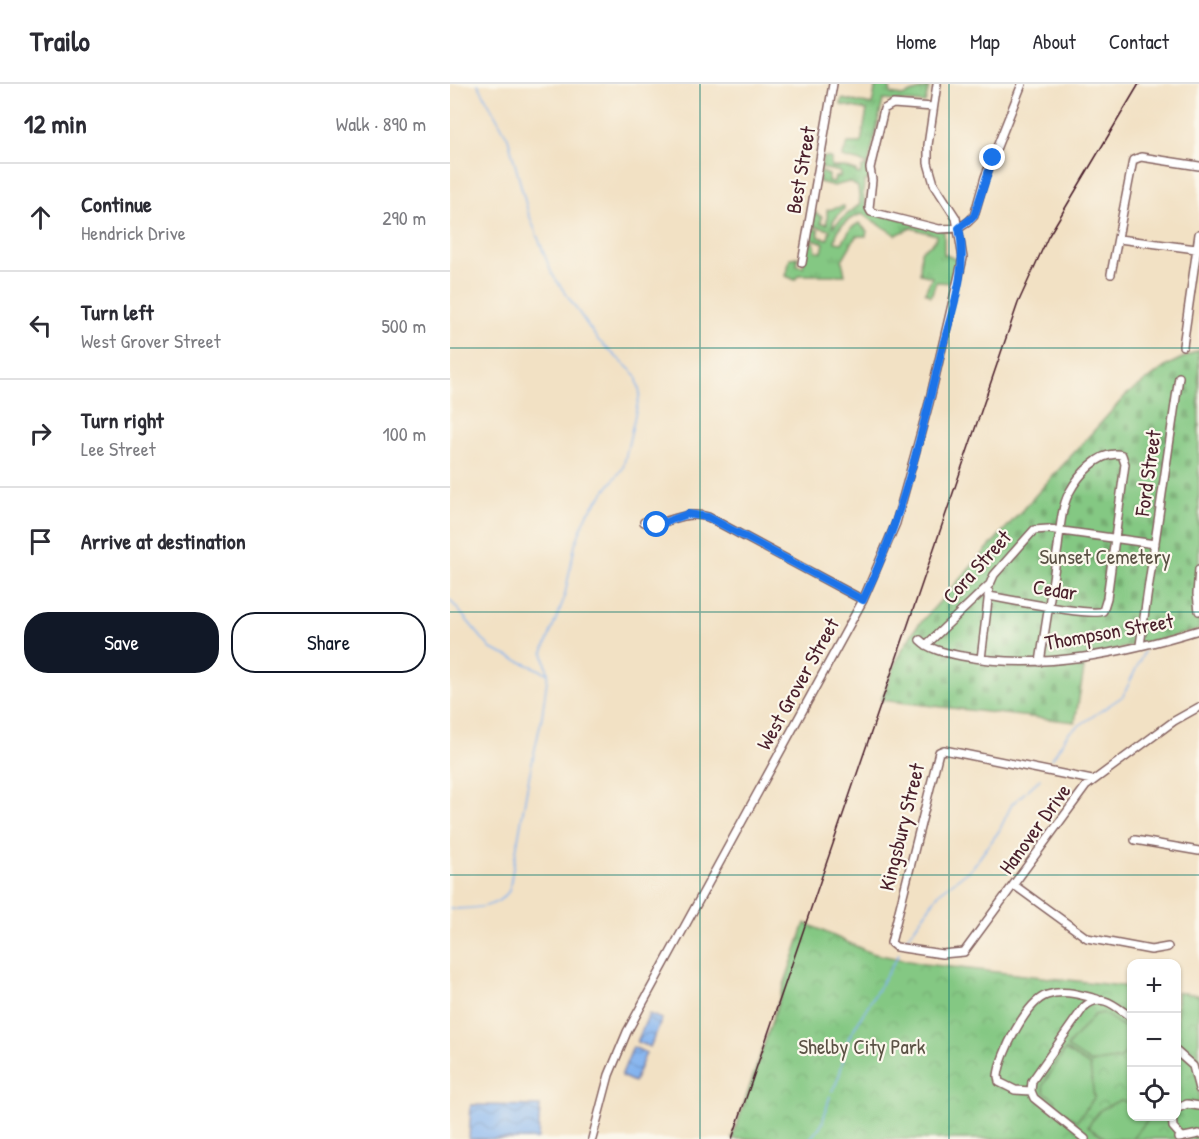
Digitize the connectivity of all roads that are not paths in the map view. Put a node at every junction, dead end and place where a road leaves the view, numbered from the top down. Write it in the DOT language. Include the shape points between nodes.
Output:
graph roads {
  1 [pos="833,84"];
  2 [pos="937,84"];
  3 [pos="1022,84"];
  4 [pos="933,107"];
  5 [pos="1199,166"];
  6 [pos="959,228"];
  7 [pos="1199,234"];
  8 [pos="1119,239"];
  9 [pos="1196,249"];
  10 [pos="801,263"];
  11 [pos="1111,274"];
  12 [pos="1183,346"];
  13 [pos="1179,377"];
  14 [pos="644,522"];
  15 [pos="1060,531"];
  16 [pos="1115,539"];
  17 [pos="1155,544"];
  18 [pos="1199,569"];
  19 [pos="990,584"];
  20 [pos="988,596"];
  21 [pos="863,600"];
  22 [pos="1049,605"];
  23 [pos="1199,611"];
  24 [pos="1199,630"];
  25 [pos="923,642"];
  26 [pos="1140,645"];
  27 [pos="981,659"];
  28 [pos="1040,662"];
  29 [pos="1199,707"];
  30 [pos="1092,780"];
  31 [pos="1136,840"];
  32 [pos="1199,851"];
  33 [pos="1014,885"];
  34 [pos="1168,947"];
  35 [pos="904,948"];
  36 [pos="1097,999"];
  37 [pos="1127,1015"];
  38 [pos="1181,1055"];
  39 [pos="1199,1089"];
  40 [pos="1031,1090"];
  41 [pos="1199,1106"];
  42 [pos="1181,1107"];
  43 [pos="1172,1121"];
  44 [pos="1199,1134"];
  45 [pos="1179,1138"];
  46 [pos="592,1139"];
  47 [pos="1085,1139"];
  1 -- 10 [label="street, Best Street"];
  2 -- 4 [label="street, West Grover Street"];
  3 -- 6 [label="street" via="974,216"];
  4 -- 6 [label="street, West Grover Street" via="928,162 934,184"];
  4 -- 6 [label="street" via="893,104 884,109 870,168 871,212 939,229"];
  5 -- 8 [label="street" via="1137,157 1131,168"];
  6 -- 21 [label="street, West Grover Street" via="963,258 929,403 896,523"];
  7 -- 9 [label="street"];
  8 -- 9 [label="street"];
  8 -- 11 [label="street"];
  9 -- 12 [label="street"];
  13 -- 17 [label="street, Ford Street"];
  14 -- 21 [label="street" via="657,525 688,514 708,517"];
  15 -- 16 [label="street, Cora Street"];
  15 -- 16 [label="street" via="1068,494 1099,459 1116,454 1124,458"];
  15 -- 19 [label="street, Cora Street" via="1043,528 1031,532"];
  15 -- 22 [label="street"];
  16 -- 17 [label="street, Cora Street"];
  16 -- 22 [label="street, Cedar" via="1103,610 1098,613"];
  17 -- 26 [label="street, Ford Street"];
  18 -- 23 [label="street, Thompson Street"];
  19 -- 20 [label="street"];
  19 -- 25 [label="street, Cora Street"];
  20 -- 22 [label="street, Cedar"];
  20 -- 27 [label="street"];
  21 -- 46 [label="street, West Grover Street" via="627,1032 602,1096"];
  22 -- 28 [label="street"];
  24 -- 26 [label="street, Thompson Street"];
  25 -- 27 [label="street, Thompson Street"];
  26 -- 28 [label="street, Thompson Street" via="1078,659"];
  27 -- 28 [label="street, Thompson Street"];
  29 -- 30 [label="street, Hanover Drive"];
  30 -- 33 [label="street, Hanover Drive"];
  30 -- 35 [label="street, Kingsbury Street" via="939,752 891,939 896,947"];
  31 -- 32 [label="street"];
  33 -- 34 [label="street" via="1087,938 1152,950"];
  33 -- 35 [label="street, Hanover Drive" via="964,952 942,954"];
  36 -- 37 [label="street"];
  36 -- 40 [label="street" via="1084,1007 1032,1081"];
  36 -- 40 [label="street" via="1064,992 1041,997 1036,1002 1011,1037 998,1076 999,1082 1008,1088"];
  38 -- 39 [label="street" via="1193,1066"];
  40 -- 47 [label="street" via="1037,1101"];
  41 -- 42 [label="street"];
  43 -- 45 [label="street"];
  44 -- 45 [label="street"];
}
